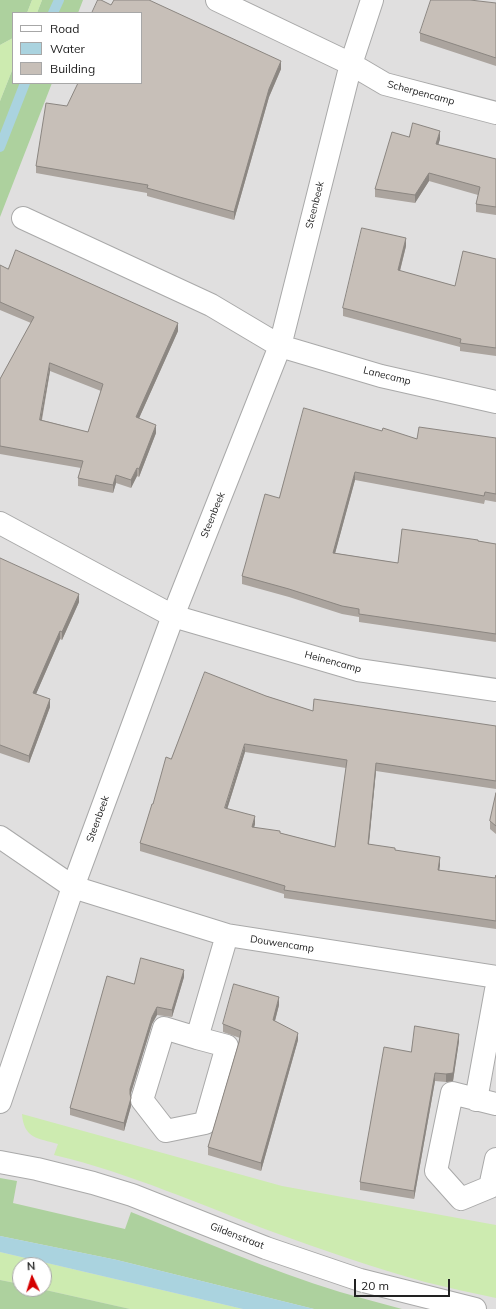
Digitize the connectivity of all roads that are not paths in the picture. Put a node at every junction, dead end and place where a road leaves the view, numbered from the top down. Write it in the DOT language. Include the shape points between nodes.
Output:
graph roads {
  1 [pos="217,0"];
  2 [pos="372,0"];
  3 [pos="351,64"];
  4 [pos="496,113"];
  5 [pos="23,218"];
  6 [pos="280,346"];
  7 [pos="496,402"];
  8 [pos="0,523"];
  9 [pos="173,616"];
  10 [pos="496,690"];
  11 [pos="0,836"];
  12 [pos="73,887"];
  13 [pos="227,935"];
  14 [pos="496,977"];
  15 [pos="496,990"];
  16 [pos="197,1038"];
  17 [pos="0,1102"];
  18 [pos="486,1102"];
  19 [pos="496,1159"];
  20 [pos="0,1162"];
  21 [pos="475,1309"];
  1 -- 3 [label="street"];
  2 -- 3 [label="street, Steenbeek"];
  3 -- 4 [label="street, Scherpencamp" via="385,84"];
  3 -- 6 [label="street, Steenbeek"];
  5 -- 6 [label="street" via="211,305"];
  6 -- 7 [label="street, Lanecamp" via="381,376"];
  6 -- 9 [label="street, Steenbeek"];
  8 -- 9 [label="street"];
  9 -- 10 [label="street, Heinencamp" via="358,670"];
  9 -- 12 [label="street, Steenbeek"];
  11 -- 12 [label="street"];
  12 -- 13 [label="street, Douwencamp"];
  12 -- 17 [label="street, Steenbeek"];
  13 -- 14 [label="street, Douwencamp"];
  13 -- 16 [label="street"];
  15 -- 18 [label="street"];
  16 -- 16 [label="street" via="227,1046 205,1122 166,1131 142,1100 164,1028"];
  18 -- 19 [label="street" via="452,1093 436,1171 461,1199 490,1187"];
  20 -- 21 [label="street, Gildenstraat" via="100,1185 161,1206 266,1248 360,1280"];
}
